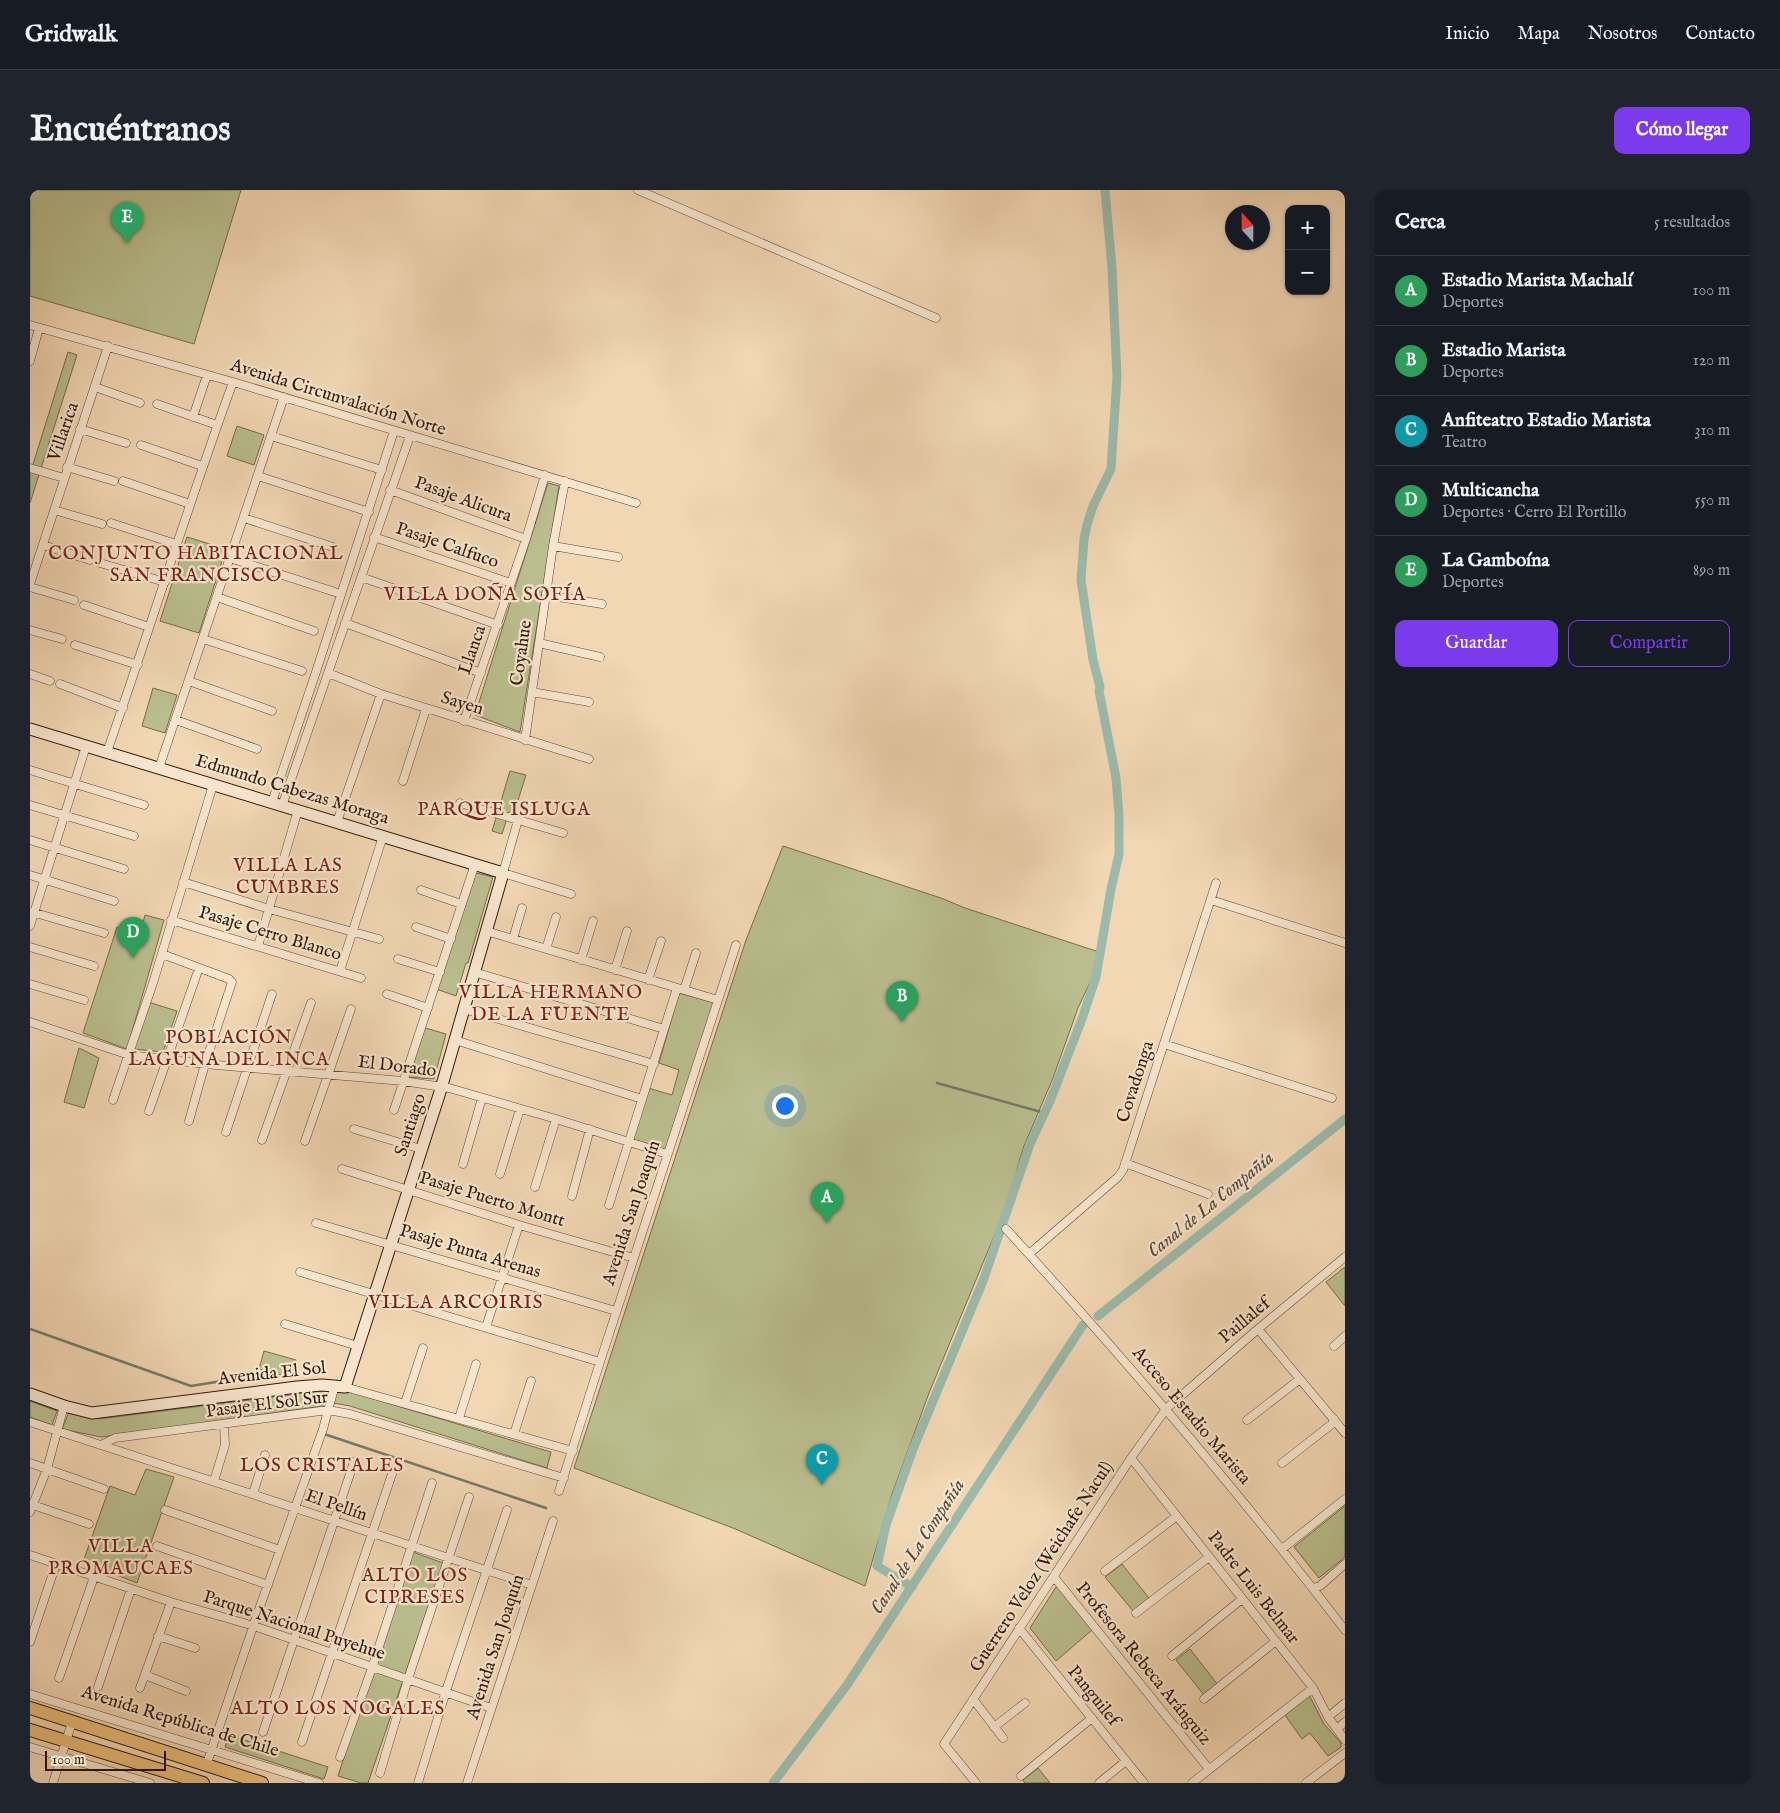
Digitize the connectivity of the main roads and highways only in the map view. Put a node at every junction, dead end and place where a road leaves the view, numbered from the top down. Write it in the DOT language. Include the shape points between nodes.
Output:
graph roads {
  1 [pos="30,1708"];
  2 [pos="30,1730"];
  3 [pos="203,1783"];
  4 [pos="262,1783"];
  1 -- 4 [label="main road, Avenida República de Chile"];
  2 -- 3 [label="main road"];
}
